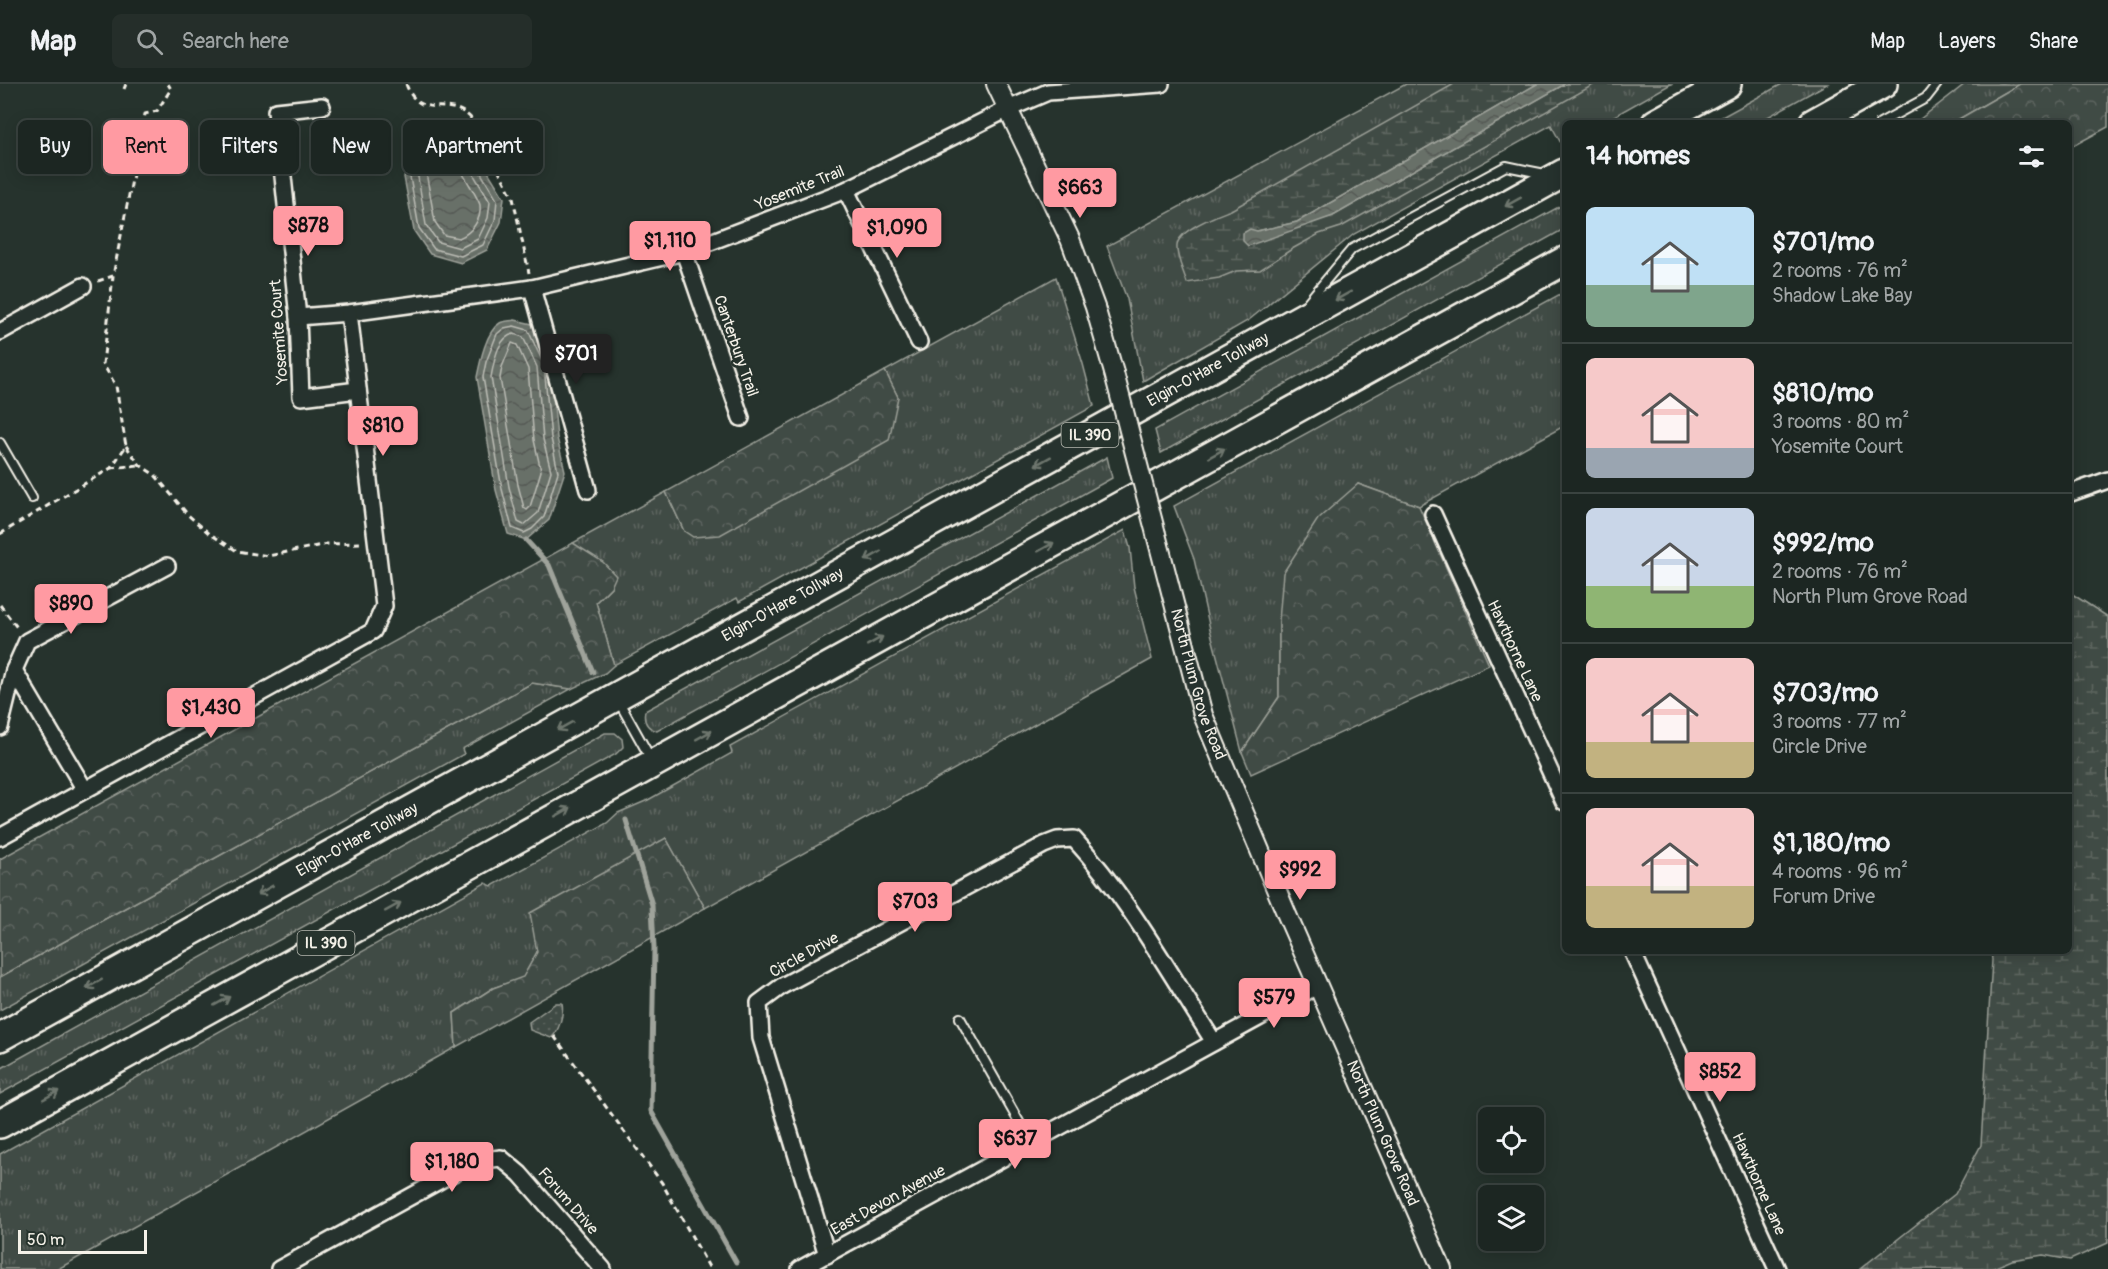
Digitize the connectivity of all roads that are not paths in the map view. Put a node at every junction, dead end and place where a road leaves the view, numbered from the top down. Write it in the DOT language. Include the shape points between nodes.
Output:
graph roads {
  1 [pos="996,84"];
  2 [pos="1161,84"];
  3 [pos="1727,84"];
  4 [pos="1883,84"];
  5 [pos="1937,84"];
  6 [pos="322,106"];
  7 [pos="1008,109"];
  8 [pos="1661,120"];
  9 [pos="1818,120"];
  10 [pos="1886,120"];
  11 [pos="1561,175"];
  12 [pos="846,190"];
  13 [pos="684,252"];
  14 [pos="1562,262"];
  15 [pos="83,286"];
  16 [pos="532,288"];
  17 [pos="349,313"];
  18 [pos="298,317"];
  19 [pos="1287,326"];
  20 [pos="0,332"];
  21 [pos="919,342"];
  22 [pos="358,390"];
  23 [pos="741,418"];
  24 [pos="0,442"];
  25 [pos="2108,480"];
  26 [pos="588,490"];
  27 [pos="2072,493"];
  28 [pos="32,498"];
  29 [pos="1433,514"];
  30 [pos="167,566"];
  31 [pos="14,670"];
  32 [pos="616,698"];
  33 [pos="0,727"];
  34 [pos="653,763"];
  35 [pos="85,790"];
  36 [pos="1562,798"];
  37 [pos="0,837"];
  38 [pos="1633,954"];
  39 [pos="1317,986"];
  40 [pos="960,1018"];
  41 [pos="0,1036"];
  42 [pos="1214,1042"];
  43 [pos="0,1124"];
  44 [pos="1031,1143"];
  45 [pos="827,1254"];
  46 [pos="279,1269"];
  47 [pos="603,1269"];
  48 [pos="800,1269"];
  49 [pos="1442,1269"];
  50 [pos="1777,1269"];
  1 -- 7 [label="street, North Plum Grove Road"];
  2 -- 7 [label="street, Yosemite Trail" via="1048,92"];
  3 -- 8 [label="highway"];
  4 -- 9 [label="highway"];
  5 -- 10 [label="lane" via="1926,98"];
  6 -- 18 [label="street, Yosemite Court" via="276,111"];
  7 -- 12 [label="street, Yosemite Trail"];
  7 -- 39 [label="street, North Plum Grove Road, bridge" via="1070,239 1095,307 1203,715"];
  11 -- 19 [label="highway, Elgin-O'Hare Tollway / IL 390, one-way"];
  11 -- 19 [label="lane" via="1506,166 1352,249"];
  12 -- 13 [label="street, Yosemite Trail"];
  12 -- 21 [label="street"];
  13 -- 16 [label="street, Yosemite Trail"];
  13 -- 23 [label="street, Canterbury Trail"];
  34 -- 14 [label="highway, IL 390, one-way"];
  15 -- 20 [label="street"];
  16 -- 17 [label="street, Yosemite Trail"];
  16 -- 26 [label="street"];
  17 -- 18 [label="street, Yosemite Trail"];
  17 -- 22 [label="street"];
  18 -- 22 [label="street, Yosemite Court" via="301,397"];
  19 -- 32 [label="highway, Elgin-O'Hare Tollway / IL 390, one-way"];
  22 -- 35 [label="street" via="384,606 373,631"];
  24 -- 28 [label="lane"];
  25 -- 27 [label="street"];
  29 -- 36 [label="street, Hawthorne Lane"];
  30 -- 31 [label="street" via="27,642"];
  31 -- 33 [label="street"];
  31 -- 35 [label="street"];
  32 -- 34 [label="lane"];
  32 -- 41 [label="highway, Elgin-O'Hare Tollway / IL 390, one-way"];
  43 -- 34 [label="highway, IL 390, one-way"];
  35 -- 37 [label="street"];
  38 -- 50 [label="street, Hawthorne Lane"];
  39 -- 42 [label="street, East Devon Avenue"];
  39 -- 49 [label="street, North Plum Grove Road"];
  40 -- 44 [label="lane"];
  42 -- 44 [label="street, East Devon Avenue"];
  42 -- 45 [label="street, Circle Drive" via="1132,915 1074,839 1044,845 782,986 759,1003 761,1038"];
  44 -- 45 [label="street, East Devon Avenue"];
  45 -- 48 [label="street, East Devon Avenue"];
  46 -- 47 [label="street, Forum Drive" via="468,1165 501,1158 520,1174"];
}
